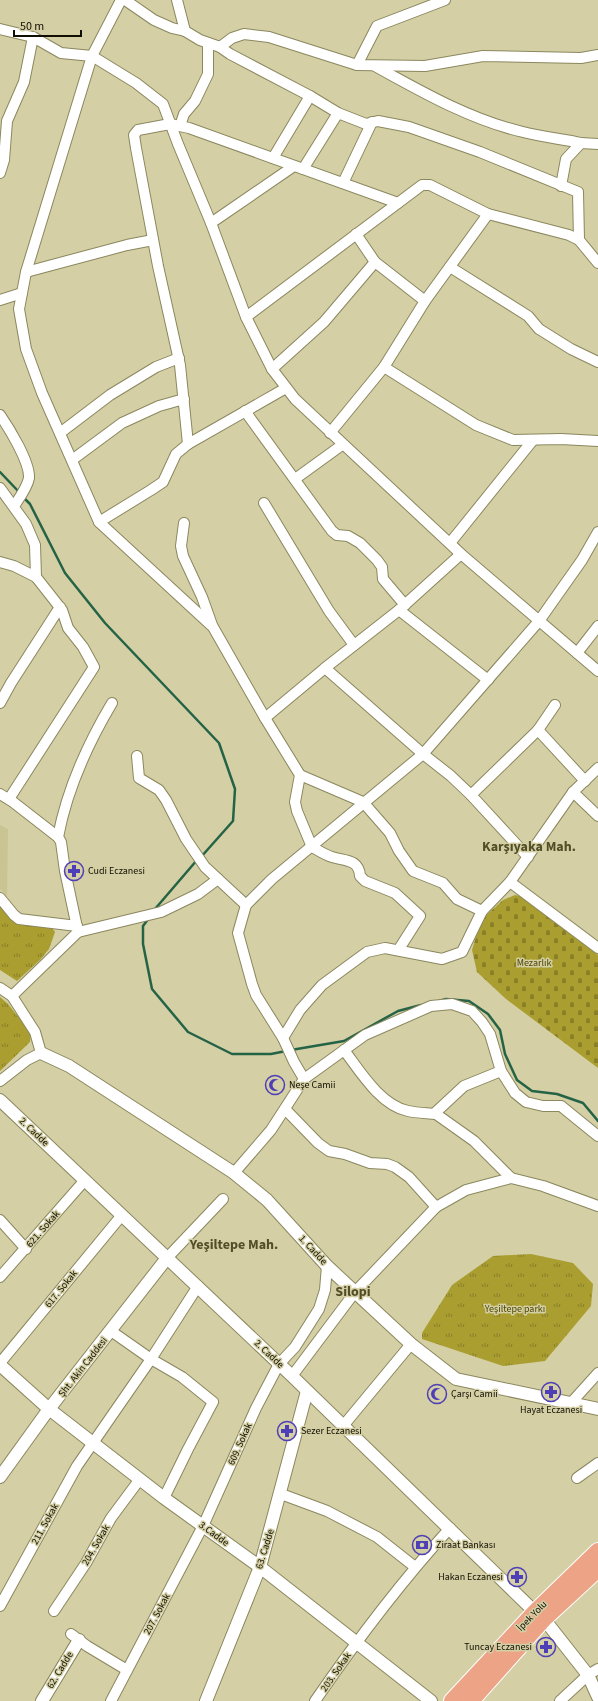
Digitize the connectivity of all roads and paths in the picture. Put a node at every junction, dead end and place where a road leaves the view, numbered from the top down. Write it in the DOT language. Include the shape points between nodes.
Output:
graph roads {
  1 [pos="120,0"];
  2 [pos="125,0"];
  3 [pos="177,0"];
  4 [pos="445,0"];
  5 [pos="0,29"];
  6 [pos="185,31"];
  7 [pos="33,37"];
  8 [pos="208,43"];
  9 [pos="220,47"];
  10 [pos="598,55"];
  11 [pos="92,56"];
  12 [pos="357,65"];
  13 [pos="374,65"];
  14 [pos="310,96"];
  15 [pos="338,113"];
  16 [pos="372,122"];
  17 [pos="175,125"];
  18 [pos="581,143"];
  19 [pos="598,144"];
  20 [pos="273,158"];
  21 [pos="298,167"];
  22 [pos="0,173"];
  23 [pos="343,183"];
  24 [pos="561,186"];
  25 [pos="398,203"];
  26 [pos="488,214"];
  27 [pos="211,223"];
  28 [pos="356,234"];
  29 [pos="153,240"];
  30 [pos="580,240"];
  31 [pos="375,262"];
  32 [pos="598,263"];
  33 [pos="450,267"];
  34 [pos="26,272"];
  35 [pos="22,293"];
  36 [pos="0,300"];
  37 [pos="425,301"];
  38 [pos="246,317"];
  39 [pos="179,358"];
  40 [pos="598,362"];
  41 [pos="384,367"];
  42 [pos="272,369"];
  43 [pos="286,388"];
  44 [pos="184,399"];
  45 [pos="245,411"];
  46 [pos="0,415"];
  47 [pos="60,433"];
  48 [pos="330,433"];
  49 [pos="533,440"];
  50 [pos="598,442"];
  51 [pos="188,444"];
  52 [pos="342,445"];
  53 [pos="72,460"];
  54 [pos="295,479"];
  55 [pos="0,488"];
  56 [pos="264,503"];
  57 [pos="14,506"];
  58 [pos="99,522"];
  59 [pos="184,523"];
  60 [pos="598,532"];
  61 [pos="450,543"];
  62 [pos="461,554"];
  63 [pos="0,562"];
  64 [pos="36,577"];
  65 [pos="402,607"];
  66 [pos="60,608"];
  67 [pos="539,621"];
  68 [pos="598,626"];
  69 [pos="213,627"];
  70 [pos="354,645"];
  71 [pos="577,653"];
  72 [pos="325,668"];
  73 [pos="598,671"];
  74 [pos="488,680"];
  75 [pos="112,702"];
  76 [pos="0,703"];
  77 [pos="555,705"];
  78 [pos="265,718"];
  79 [pos="538,730"];
  80 [pos="423,754"];
  81 [pos="137,756"];
  82 [pos="598,768"];
  83 [pos="300,775"];
  84 [pos="585,781"];
  85 [pos="573,792"];
  86 [pos="471,795"];
  87 [pos="4,797"];
  88 [pos="363,802"];
  89 [pos="598,816"];
  90 [pos="58,836"];
  91 [pos="312,847"];
  92 [pos="528,857"];
  93 [pos="218,879"];
  94 [pos="510,882"];
  95 [pos="0,898"];
  96 [pos="246,905"];
  97 [pos="482,911"];
  98 [pos="77,929"];
  99 [pos="598,948"];
  100 [pos="399,950"];
  101 [pos="0,988"];
  102 [pos="12,996"];
  103 [pos="283,1038"];
  104 [pos="344,1050"];
  105 [pos="40,1053"];
  106 [pos="501,1071"];
  107 [pos="304,1079"];
  108 [pos="0,1081"];
  109 [pos="0,1100"];
  110 [pos="285,1109"];
  111 [pos="436,1114"];
  112 [pos="598,1136"];
  113 [pos="234,1173"];
  114 [pos="511,1178"];
  115 [pos="85,1180"];
  116 [pos="223,1199"];
  117 [pos="598,1206"];
  118 [pos="436,1207"];
  119 [pos="122,1215"];
  120 [pos="0,1220"];
  121 [pos="26,1249"];
  122 [pos="167,1258"];
  123 [pos="327,1266"];
  124 [pos="0,1277"];
  125 [pos="198,1286"];
  126 [pos="355,1292"];
  127 [pos="111,1331"];
  128 [pos="411,1344"];
  129 [pos="151,1359"];
  130 [pos="0,1364"];
  131 [pos="279,1364"];
  132 [pos="598,1373"];
  133 [pos="292,1376"];
  134 [pos="307,1391"];
  135 [pos="570,1404"];
  136 [pos="49,1409"];
  137 [pos="598,1409"];
  138 [pos="343,1426"];
  139 [pos="93,1444"];
  140 [pos="598,1463"];
  141 [pos="0,1476"];
  142 [pos="577,1478"];
  143 [pos="140,1480"];
  144 [pos="281,1494"];
  145 [pos="164,1498"];
  146 [pos="203,1526"];
  147 [pos="450,1528"];
  148 [pos="598,1551"];
  149 [pos="260,1567"];
  150 [pos="415,1567"];
  151 [pos="598,1569"];
  152 [pos="0,1606"];
  153 [pos="54,1611"];
  154 [pos="540,1616"];
  155 [pos="75,1637"];
  156 [pos="356,1642"];
  157 [pos="127,1670"];
  158 [pos="593,1672"];
  159 [pos="598,1697"];
  160 [pos="42,1701"];
  161 [pos="111,1701"];
  162 [pos="206,1701"];
  163 [pos="315,1701"];
  164 [pos="431,1701"];
  165 [pos="452,1701"];
  166 [pos="471,1701"];
  167 [pos="560,1701"];
  1 -- 11 [label="street"];
  2 -- 6 [label="street" via="154,20"];
  3 -- 6 [label="street"];
  4 -- 12 [label="street" via="377,26"];
  5 -- 7 [label="street"];
  6 -- 8 [label="street"];
  7 -- 11 [label="street" via="61,53"];
  7 -- 22 [label="street" via="24,82 7,121 4,160"];
  8 -- 9 [label="street"];
  8 -- 17 [label="street" via="208,74 195,101"];
  9 -- 12 [label="street" via="232,38 244,34 269,38"];
  9 -- 14 [label="street"];
  10 -- 13 [label="street" via="581,58 484,56 425,66"];
  11 -- 17 [label="street" via="136,83 163,104"];
  11 -- 34 [label="street"];
  12 -- 13 [label="street"];
  13 -- 18 [label="street" via="425,93 475,116 523,132"];
  14 -- 15 [label="street"];
  14 -- 20 [label="street"];
  15 -- 16 [label="street" via="366,124"];
  15 -- 21 [label="street"];
  16 -- 23 [label="street"];
  16 -- 24 [label="street" via="408,127 480,152"];
  17 -- 20 [label="street"];
  17 -- 27 [label="street"];
  17 -- 29 [label="street" via="138,130 134,135"];
  18 -- 19 [label="street"];
  18 -- 24 [label="street" via="566,159"];
  20 -- 21 [label="street"];
  21 -- 23 [label="street"];
  21 -- 27 [label="street"];
  23 -- 25 [label="street"];
  24 -- 30 [label="street" via="578,192"];
  25 -- 26 [label="street" via="422,185 430,185"];
  25 -- 28 [label="street"];
  26 -- 30 [label="street"];
  26 -- 33 [label="street"];
  27 -- 38 [label="street"];
  28 -- 31 [label="street"];
  28 -- 38 [label="street"];
  29 -- 34 [label="street"];
  29 -- 39 [label="street"];
  30 -- 32 [label="street"];
  31 -- 37 [label="street"];
  31 -- 42 [label="street" via="324,322"];
  33 -- 37 [label="street"];
  33 -- 40 [label="street" via="528,316 538,329 571,350"];
  34 -- 35 [label="street"];
  35 -- 36 [label="street"];
  35 -- 47 [label="street" via="19,309 26,349"];
  37 -- 41 [label="street"];
  38 -- 42 [label="street"];
  39 -- 44 [label="street"];
  39 -- 47 [label="street" via="149,371"];
  41 -- 48 [label="street"];
  41 -- 49 [label="street" via="476,426 513,440"];
  42 -- 43 [label="street"];
  43 -- 45 [label="street"];
  43 -- 48 [label="street"];
  44 -- 51 [label="street"];
  44 -- 53 [label="street" via="159,406 122,422"];
  45 -- 51 [label="street"];
  45 -- 54 [label="street"];
  46 -- 57 [label="street" via="12,431 29,477"];
  47 -- 53 [label="street"];
  48 -- 52 [label="street"];
  49 -- 50 [label="street"];
  49 -- 61 [label="street"];
  51 -- 58 [label="street" via="176,454 163,482"];
  52 -- 54 [label="street"];
  52 -- 61 [label="street"];
  53 -- 58 [label="street"];
  54 -- 65 [label="street" via="332,531 360,543 377,560 382,567 383,578"];
  55 -- 57 [label="street"];
  56 -- 70 [label="street" via="329,611"];
  57 -- 64 [label="street" via="26,524 35,545"];
  58 -- 69 [label="street"];
  59 -- 69 [label="street" via="181,546 183,556"];
  60 -- 67 [label="street" via="582,560"];
  61 -- 62 [label="street"];
  62 -- 65 [label="street"];
  62 -- 67 [label="street"];
  63 -- 64 [label="street"];
  64 -- 66 [label="street"];
  65 -- 70 [label="street"];
  65 -- 74 [label="street"];
  66 -- 76 [label="street"];
  66 -- 87 [label="street" via="68,628 94,667"];
  67 -- 71 [label="street"];
  67 -- 74 [label="street"];
  68 -- 71 [label="street"];
  69 -- 78 [label="street"];
  70 -- 72 [label="street"];
  71 -- 73 [label="street"];
  72 -- 78 [label="street"];
  72 -- 80 [label="street"];
  74 -- 80 [label="street"];
  75 -- 90 [label="street" via="87,748 75,777"];
  77 -- 79 [label="street"];
  78 -- 83 [label="street"];
  79 -- 84 [label="street"];
  79 -- 86 [label="street"];
  80 -- 86 [label="street"];
  80 -- 88 [label="street"];
  81 -- 93 [label="street" via="139,778 159,790 197,856"];
  82 -- 84 [label="street"];
  83 -- 88 [label="street"];
  83 -- 91 [label="street" via="295,802"];
  84 -- 85 [label="street"];
  85 -- 89 [label="street"];
  85 -- 92 [label="street"];
  86 -- 92 [label="street"];
  87 -- 90 [label="street"];
  88 -- 91 [label="street"];
  88 -- 97 [label="street" via="390,833 399,852 414,871 443,883 457,899"];
  90 -- 98 [label="street"];
  91 -- 96 [label="street" via="272,879"];
  91 -- 100 [label="street" via="356,864 360,876 365,881 395,893 415,910 420,916"];
  92 -- 94 [label="street"];
  93 -- 96 [label="street"];
  93 -- 98 [label="street" via="198,894 161,912 127,921"];
  94 -- 97 [label="street"];
  94 -- 99 [label="street"];
  95 -- 98 [label="street" via="19,919"];
  96 -- 103 [label="street" via="238,933 252,984 256,995"];
  97 -- 100 [label="street" via="462,952 442,959"];
  98 -- 102 [label="street"];
  100 -- 103 [label="street" via="385,948 367,952 322,985 300,1010"];
  101 -- 102 [label="street"];
  102 -- 105 [label="street" via="35,1032"];
  103 -- 107 [label="street"];
  104 -- 106 [label="street" via="365,1035 431,1006 452,1004 472,1011 482,1022 490,1034"];
  104 -- 107 [label="street"];
  104 -- 111 [label="street" via="368,1083 383,1097 408,1111"];
  105 -- 108 [label="street" via="26,1060"];
  105 -- 113 [label="street, 1. Cadde" via="69,1066"];
  106 -- 111 [label="street" via="464,1086 438,1108"];
  106 -- 112 [label="street" via="515,1093 526,1102 543,1106 561,1106"];
  107 -- 110 [label="street"];
  109 -- 115 [label="street, 2. Cadde"];
  110 -- 113 [label="street" via="271,1130"];
  110 -- 118 [label="street" via="329,1151 370,1163 395,1167"];
  111 -- 114 [label="street" via="474,1140"];
  113 -- 123 [label="street, 1. Cadde" via="267,1200"];
  114 -- 117 [label="street" via="543,1186"];
  114 -- 118 [label="street" via="466,1190"];
  115 -- 119 [label="street, 2. Cadde"];
  115 -- 121 [label="street, 621. Sokak"];
  116 -- 122 [label="street"];
  118 -- 126 [label="street"];
  119 -- 122 [label="street, 2. Cadde"];
  119 -- 130 [label="street, 617. Sokak"];
  120 -- 121 [label="street"];
  121 -- 124 [label="street, 621. Sokak"];
  122 -- 125 [label="street, 2. Cadde"];
  122 -- 127 [label="street, Şht. Akin Caddesi"];
  123 -- 126 [label="street, 1. Cadde"];
  123 -- 131 [label="street, 609. Sokak" via="325,1290 319,1309 295,1347"];
  125 -- 129 [label="street, 211. Sokak"];
  125 -- 131 [label="street, 2. Cadde"];
  126 -- 128 [label="street, 1. Cadde"];
  126 -- 133 [label="street"];
  127 -- 129 [label="street"];
  127 -- 136 [label="street, Şht. Akin Caddesi"];
  128 -- 135 [label="street, 1. Cadde" via="456,1379"];
  128 -- 138 [label="street"];
  129 -- 139 [label="street, 211. Sokak"];
  129 -- 145 [label="street" via="182,1377 213,1402"];
  130 -- 136 [label="street, 3.Cadde"];
  131 -- 133 [label="street, 2. Cadde"];
  131 -- 146 [label="street, 609. Sokak" via="256,1408"];
  132 -- 135 [label="street"];
  133 -- 134 [label="street, 2. Cadde"];
  134 -- 138 [label="street, 2. Cadde"];
  134 -- 144 [label="street, 63. Cadde"];
  135 -- 137 [label="street, 1. Cadde"];
  136 -- 139 [label="street, 3.Cadde"];
  136 -- 141 [label="street, Şht. Akin Caddesi"];
  138 -- 147 [label="street, 2. Cadde"];
  139 -- 143 [label="street, 3.Cadde"];
  139 -- 152 [label="street, 211. Sokak" via="77,1466"];
  140 -- 142 [label="street"];
  143 -- 145 [label="street, 3.Cadde"];
  143 -- 153 [label="street, 204. Sokak" via="111,1518 86,1563"];
  144 -- 149 [label="street, 63. Cadde"];
  144 -- 150 [label="street" via="327,1511 377,1537"];
  145 -- 146 [label="street, 3.Cadde"];
  146 -- 149 [label="street, 3.Cadde"];
  146 -- 157 [label="street, 207. Sokak"];
  147 -- 150 [label="street, 203. Sokak"];
  147 -- 154 [label="street, 2. Cadde"];
  148 -- 154 [label="highway, İpek Yolu"];
  149 -- 156 [label="street, 3.Cadde"];
  149 -- 162 [label="street, 63. Cadde"];
  150 -- 156 [label="street, 203. Sokak"];
  151 -- 154 [label="highway"];
  154 -- 158 [label="street, 2. Cadde"];
  154 -- 165 [label="highway, İpek Yolu"];
  154 -- 166 [label="highway"];
  155 -- 157 [label="street"];
  155 -- 160 [label="street, 62. Cadde"];
  156 -- 163 [label="street, 203. Sokak"];
  156 -- 164 [label="street, 3.Cadde"];
  157 -- 161 [label="street, 207. Sokak"];
  158 -- 159 [label="street, 2. Cadde"];
  158 -- 167 [label="street"];
}
